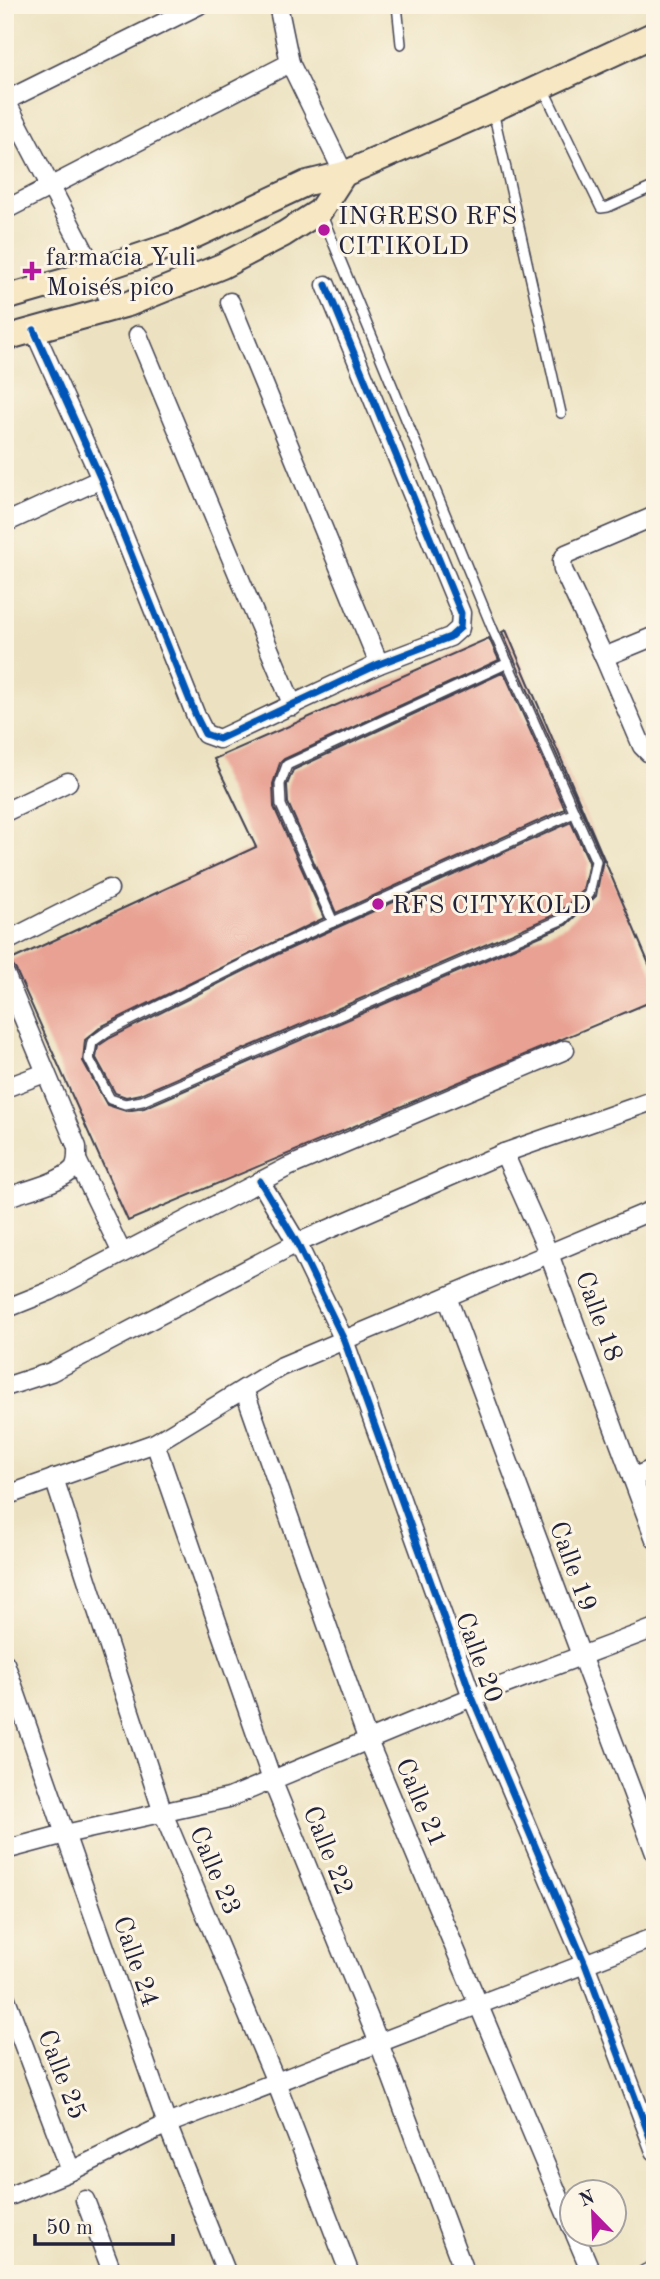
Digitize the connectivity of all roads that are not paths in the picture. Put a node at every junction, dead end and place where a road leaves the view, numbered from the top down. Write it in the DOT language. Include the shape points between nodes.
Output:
graph roads {
  1 [pos="199,5"];
  2 [pos="278,5"];
  3 [pos="397,5"];
  4 [pos="655,34"];
  5 [pos="401,44"];
  6 [pos="290,63"];
  7 [pos="542,86"];
  8 [pos="5,100"];
  9 [pos="493,109"];
  10 [pos="344,174"];
  11 [pos="52,186"];
  12 [pos="655,186"];
  13 [pos="5,210"];
  14 [pos="320,211"];
  15 [pos="96,270"];
  16 [pos="326,285"];
  17 [pos="5,298"];
  18 [pos="230,302"];
  19 [pos="114,308"];
  20 [pos="34,330"];
  21 [pos="138,335"];
  22 [pos="5,338"];
  23 [pos="561,414"];
  24 [pos="101,479"];
  25 [pos="655,516"];
  26 [pos="5,523"];
  27 [pos="655,636"];
  28 [pos="604,657"];
  29 [pos="508,663"];
  30 [pos="379,664"];
  31 [pos="293,706"];
  32 [pos="655,753"];
  33 [pos="68,782"];
  34 [pos="5,812"];
  35 [pos="575,813"];
  36 [pos="109,889"];
  37 [pos="333,922"];
  38 [pos="5,942"];
  39 [pos="5,974"];
  40 [pos="565,1050"];
  41 [pos="45,1073"];
  42 [pos="5,1088"];
  43 [pos="655,1100"];
  44 [pos="504,1153"];
  45 [pos="77,1160"];
  46 [pos="260,1181"];
  47 [pos="5,1198"];
  48 [pos="655,1209"];
  49 [pos="298,1243"];
  50 [pos="122,1253"];
  51 [pos="549,1254"];
  52 [pos="447,1297"];
  53 [pos="5,1309"];
  54 [pos="344,1340"];
  55 [pos="5,1387"];
  56 [pos="244,1389"];
  57 [pos="155,1443"];
  58 [pos="655,1468"];
  59 [pos="54,1478"];
  60 [pos="632,1478"];
  61 [pos="5,1496"];
  62 [pos="655,1539"];
  63 [pos="655,1628"];
  64 [pos="579,1655"];
  65 [pos="5,1663"];
  66 [pos="472,1697"];
  67 [pos="368,1741"];
  68 [pos="272,1780"];
  69 [pos="163,1812"];
  70 [pos="65,1834"];
  71 [pos="5,1850"];
  72 [pos="655,1853"];
  73 [pos="655,1937"];
  74 [pos="585,1964"];
  75 [pos="5,1996"];
  76 [pos="478,2004"];
  77 [pos="379,2043"];
  78 [pos="276,2082"];
  79 [pos="167,2124"];
  80 [pos="655,2151"];
  81 [pos="71,2171"];
  82 [pos="558,2195"];
  83 [pos="5,2199"];
  84 [pos="85,2200"];
  85 [pos="581,2248"];
  86 [pos="655,2270"];
  87 [pos="113,2274"];
  88 [pos="227,2274"];
  89 [pos="350,2274"];
  90 [pos="465,2274"];
  91 [pos="592,2274"];
  92 [pos="646,2274"];
  1 -- 8 [label="street"];
  2 -- 6 [label="street"];
  3 -- 5 [label="lane"];
  4 -- 7 [label="street"];
  6 -- 10 [label="street"];
  6 -- 11 [label="street"];
  7 -- 9 [label="street"];
  7 -- 12 [label="lane" via="601,208"];
  8 -- 11 [label="street"];
  9 -- 10 [label="street"];
  9 -- 23 [label="lane"];
  10 -- 14 [label="street"];
  10 -- 15 [label="street" via="307,183 179,243"];
  11 -- 13 [label="street"];
  11 -- 15 [label="street"];
  14 -- 19 [label="street" via="222,266"];
  14 -- 29 [label="lane"];
  15 -- 17 [label="street"];
  15 -- 19 [label="street"];
  16 -- 30 [label="street" via="461,613 460,628 450,637"];
  18 -- 30 [label="street"];
  19 -- 20 [label="street"];
  20 -- 22 [label="street"];
  20 -- 24 [label="street"];
  21 -- 31 [label="street"];
  24 -- 26 [label="street"];
  24 -- 31 [label="street" via="205,734 219,739"];
  25 -- 28 [label="street" via="566,554 562,561"];
  27 -- 28 [label="street"];
  28 -- 32 [label="street" via="642,746"];
  29 -- 35 [label="lane"];
  29 -- 37 [label="lane" via="287,765 279,784 281,805"];
  30 -- 31 [label="street"];
  33 -- 34 [label="street"];
  35 -- 37 [label="lane"];
  35 -- 37 [label="lane" via="596,861 589,894 564,919 142,1101 125,1104 110,1099 89,1059 92,1042"];
  36 -- 38 [label="street"];
  39 -- 41 [label="street"];
  40 -- 46 [label="street"];
  41 -- 42 [label="street"];
  41 -- 45 [label="street" via="77,1147"];
  43 -- 44 [label="street"];
  44 -- 49 [label="street"];
  44 -- 51 [label="street, Calle 18"];
  45 -- 47 [label="street" via="74,1168 55,1180"];
  45 -- 50 [label="street"];
  46 -- 49 [label="street, Calle 20"];
  46 -- 50 [label="street"];
  48 -- 51 [label="street"];
  49 -- 54 [label="street, Calle 20"];
  49 -- 55 [label="street" via="51,1373"];
  50 -- 53 [label="street"];
  51 -- 52 [label="street"];
  51 -- 60 [label="street, Calle 18"];
  52 -- 54 [label="street"];
  52 -- 64 [label="street, Calle 19"];
  54 -- 56 [label="street" via="280,1367"];
  54 -- 66 [label="street, Calle 20"];
  56 -- 57 [label="street"];
  56 -- 67 [label="street, Calle 21"];
  57 -- 59 [label="street"];
  57 -- 68 [label="street, Calle 22"];
  58 -- 60 [label="street"];
  59 -- 61 [label="street"];
  59 -- 69 [label="street, Calle 23"];
  60 -- 62 [label="street, Calle 18"];
  63 -- 64 [label="street"];
  64 -- 66 [label="street"];
  64 -- 72 [label="street, Calle 19"];
  65 -- 70 [label="street, Calle 24"];
  66 -- 67 [label="street"];
  66 -- 74 [label="street, Calle 20"];
  67 -- 68 [label="street"];
  67 -- 76 [label="street, Calle 21"];
  68 -- 69 [label="street" via="229,1798"];
  68 -- 77 [label="street, Calle 22"];
  69 -- 70 [label="street"];
  69 -- 78 [label="street, Calle 23"];
  70 -- 71 [label="street"];
  70 -- 79 [label="street, Calle 24"];
  73 -- 74 [label="street"];
  74 -- 76 [label="street"];
  74 -- 80 [label="street, Calle 20"];
  75 -- 81 [label="street, Calle 25"];
  76 -- 77 [label="street"];
  76 -- 82 [label="street, Calle 21"];
  77 -- 78 [label="street"];
  77 -- 90 [label="street, Calle 22"];
  78 -- 79 [label="street"];
  78 -- 89 [label="street, Calle 23"];
  79 -- 81 [label="street"];
  79 -- 88 [label="street, Calle 24"];
  81 -- 83 [label="street"];
  84 -- 87 [label="street"];
  85 -- 91 [label="street"];
  86 -- 92 [label="street"];
}
